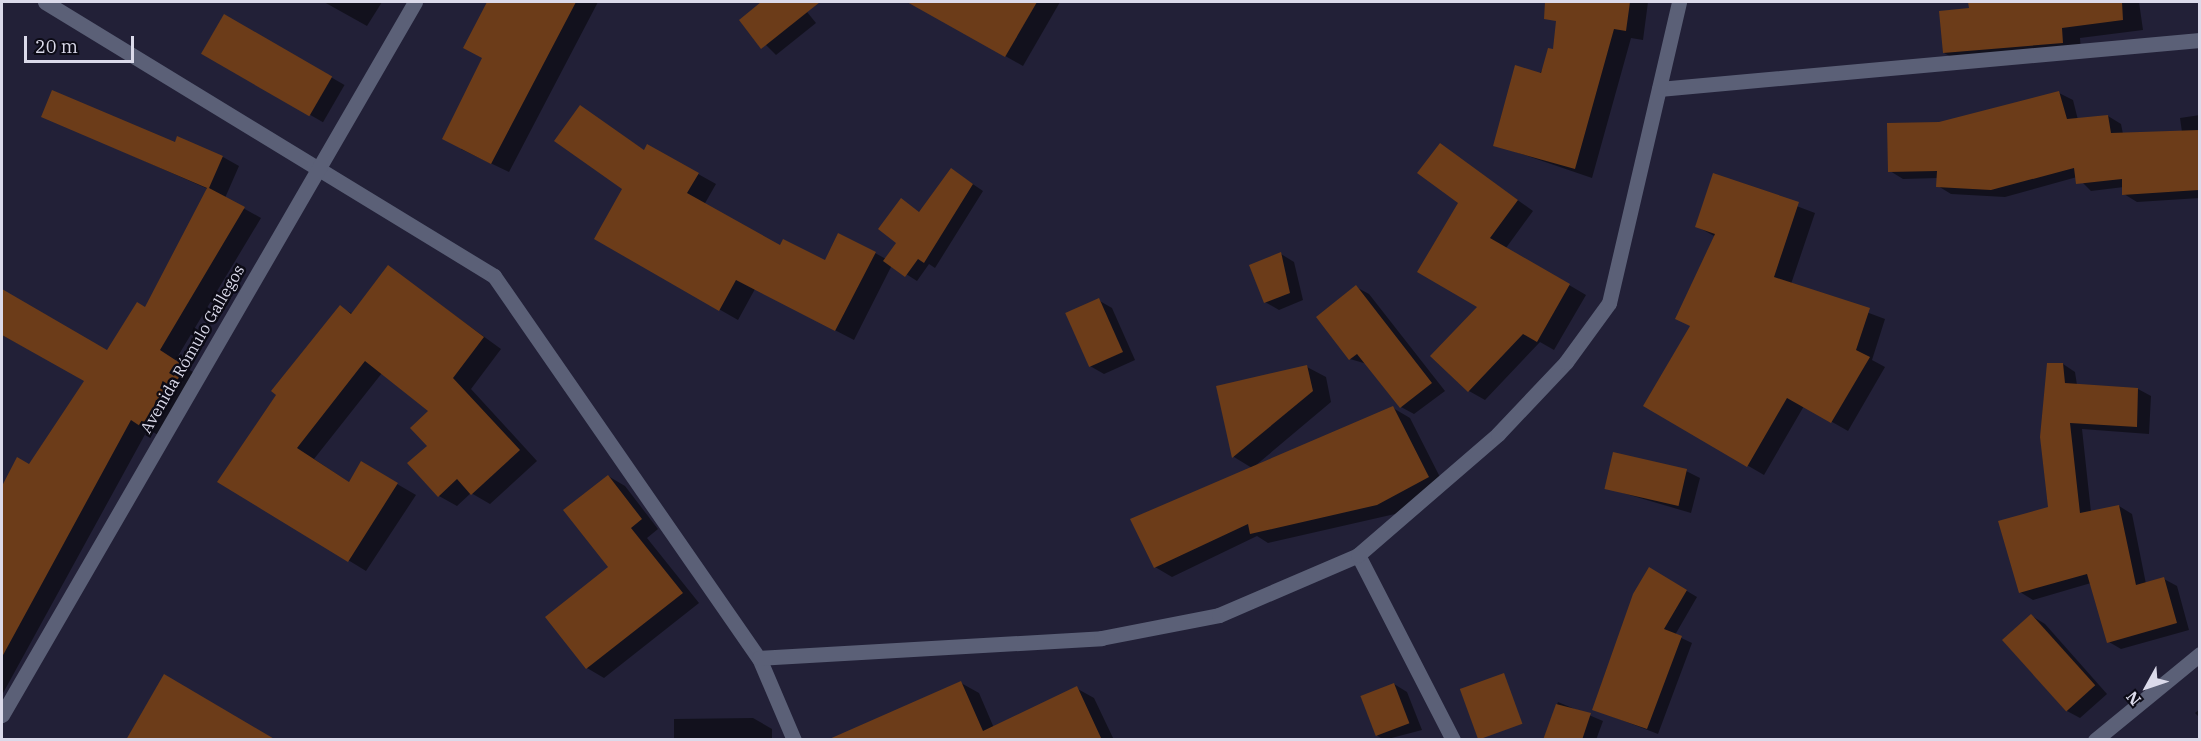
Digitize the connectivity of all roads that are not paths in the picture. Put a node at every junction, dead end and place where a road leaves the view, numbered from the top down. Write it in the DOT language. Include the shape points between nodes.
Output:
graph roads {
  1 [pos="45,2"];
  2 [pos="415,2"];
  3 [pos="1679,2"];
  4 [pos="2199,40"];
  5 [pos="1659,89"];
  6 [pos="316,168"];
  7 [pos="1358,555"];
  8 [pos="2199,654"];
  9 [pos="759,658"];
  10 [pos="2,715"];
  11 [pos="794,740"];
  12 [pos="1453,740"];
  13 [pos="2095,740"];
  1 -- 6 [label="street"];
  2 -- 6 [label="street, Avenida Rómulo Gallegos"];
  3 -- 5 [label="street"];
  4 -- 5 [label="street"];
  5 -- 7 [label="street" via="1609,303 1566,362 1498,434"];
  6 -- 9 [label="street" via="494,276"];
  6 -- 10 [label="street, Avenida Rómulo Gallegos"];
  7 -- 9 [label="street" via="1219,615 1101,638"];
  7 -- 12 [label="street"];
  8 -- 13 [label="street"];
  9 -- 11 [label="street"];
}
